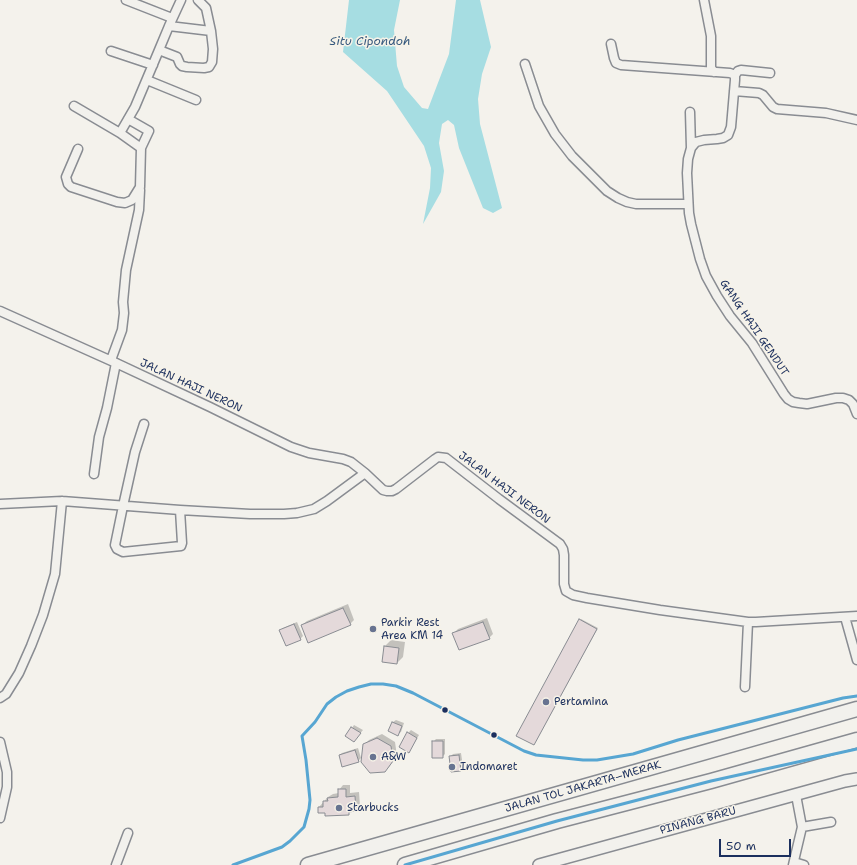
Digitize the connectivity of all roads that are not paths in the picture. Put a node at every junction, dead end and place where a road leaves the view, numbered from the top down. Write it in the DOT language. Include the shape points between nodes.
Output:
graph roads {
  1 [pos="126,0"];
  2 [pos="181,0"];
  3 [pos="198,0"];
  4 [pos="704,0"];
  5 [pos="170,22"];
  6 [pos="211,31"];
  7 [pos="611,44"];
  8 [pos="159,50"];
  9 [pos="111,51"];
  10 [pos="153,64"];
  11 [pos="525,64"];
  12 [pos="714,72"];
  13 [pos="770,73"];
  14 [pos="735,75"];
  15 [pos="146,80"];
  16 [pos="734,90"];
  17 [pos="196,100"];
  18 [pos="74,106"];
  19 [pos="690,112"];
  20 [pos="128,119"];
  21 [pos="857,120"];
  22 [pos="120,133"];
  23 [pos="141,148"];
  24 [pos="690,148"];
  25 [pos="78,149"];
  26 [pos="140,187"];
  27 [pos="688,204"];
  28 [pos="0,310"];
  29 [pos="114,362"];
  30 [pos="857,414"];
  31 [pos="144,424"];
  32 [pos="365,473"];
  33 [pos="94,474"];
  34 [pos="62,501"];
  35 [pos="0,504"];
  36 [pos="123,506"];
  37 [pos="180,510"];
  38 [pos="857,616"];
  39 [pos="846,617"];
  40 [pos="748,622"];
  41 [pos="857,660"];
  42 [pos="745,687"];
  43 [pos="0,698"];
  44 [pos="857,709"];
  45 [pos="857,740"];
  46 [pos="0,742"];
  47 [pos="857,779"];
  48 [pos="796,795"];
  49 [pos="0,818"];
  50 [pos="831,822"];
  51 [pos="802,827"];
  52 [pos="128,833"];
  53 [pos="793,864"];
  54 [pos="116,865"];
  55 [pos="308,865"];
  56 [pos="405,865"];
  57 [pos="538,865"];
  58 [pos="804,865"];
  1 -- 5 [label="street"];
  2 -- 5 [label="street"];
  3 -- 6 [label="street" via="206,8"];
  4 -- 12 [label="street" via="711,36 711,68"];
  5 -- 6 [label="street"];
  5 -- 8 [label="street"];
  6 -- 8 [label="street" via="213,56 209,67 182,66 177,56"];
  7 -- 12 [label="street" via="616,63 621,65"];
  8 -- 10 [label="street"];
  9 -- 10 [label="street"];
  10 -- 15 [label="street"];
  11 -- 27 [label="street" via="539,106 555,134 572,156 607,191 636,204"];
  12 -- 14 [label="street"];
  13 -- 14 [label="street" via="741,70"];
  14 -- 16 [label="street"];
  15 -- 17 [label="street"];
  15 -- 20 [label="street"];
  16 -- 21 [label="street" via="759,93 777,109 826,113"];
  16 -- 24 [label="street" via="728,135 696,142"];
  18 -- 22 [label="street"];
  19 -- 24 [label="street, GANG HAJI GENDUT"];
  20 -- 22 [label="street"];
  20 -- 23 [label="street" via="149,131"];
  22 -- 23 [label="street"];
  23 -- 26 [label="street"];
  24 -- 27 [label="street, GANG HAJI GENDUT" via="687,173"];
  25 -- 26 [label="street" via="66,177 71,187 125,203 132,200"];
  26 -- 29 [label="street" via="139,210 126,270 122,330"];
  27 -- 30 [label="street, GANG HAJI GENDUT" via="696,246 713,290 752,343 788,399 808,404 843,398 853,404"];
  28 -- 29 [label="street, JALAN HAJI NERON"];
  29 -- 32 [label="street, JALAN HAJI NERON" via="291,447 309,453 343,458"];
  29 -- 33 [label="street"];
  31 -- 36 [label="street"];
  32 -- 37 [label="street" via="314,509 297,513 268,515"];
  32 -- 40 [label="street, JALAN HAJI NERON" via="383,490 392,491 435,459 446,458 560,544 564,555 564,584 566,591 573,595"];
  34 -- 35 [label="street"];
  34 -- 36 [label="street"];
  34 -- 43 [label="street" via="55,574 43,615 19,673 6,694"];
  36 -- 37 [label="street"];
  36 -- 37 [label="street" via="115,545 123,552 181,546"];
  38 -- 39 [label="street, JALAN HAJI NERON"];
  39 -- 40 [label="street, JALAN HAJI NERON"];
  39 -- 41 [label="street"];
  40 -- 42 [label="street"];
  44 -- 55 [label="highway, JALAN TOL JAKARTA–MERAK"];
  45 -- 56 [label="highway"];
  46 -- 49 [label="street" via="7,772 7,787"];
  47 -- 48 [label="main road, PINANG BARU"];
  48 -- 51 [label="street"];
  48 -- 57 [label="main road, PINANG BARU"];
  50 -- 51 [label="street"];
  51 -- 53 [label="street"];
  52 -- 54 [label="street"];
  53 -- 58 [label="street"];
}
